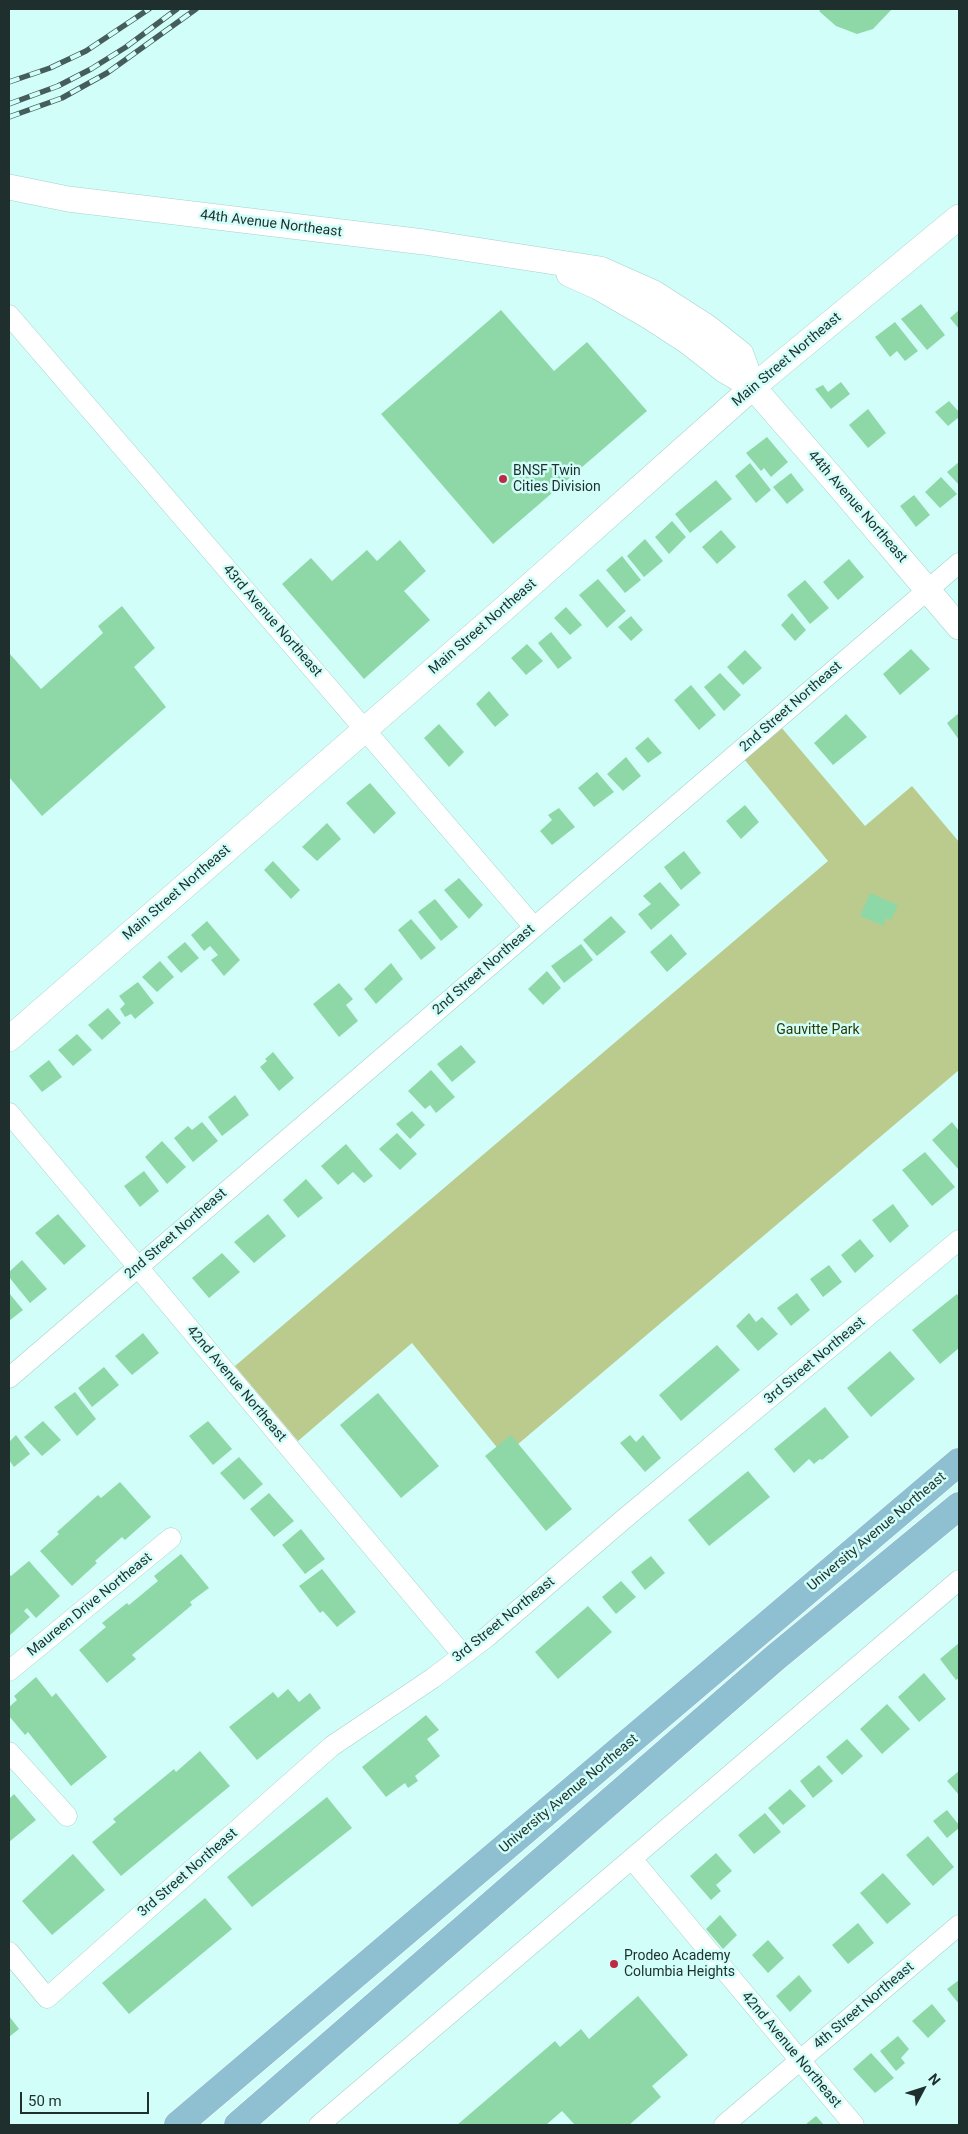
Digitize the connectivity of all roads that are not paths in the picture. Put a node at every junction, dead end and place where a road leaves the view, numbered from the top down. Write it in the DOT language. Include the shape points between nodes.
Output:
graph roads {
  1 [pos="9,187"];
  2 [pos="959,217"];
  3 [pos="9,315"];
  4 [pos="753,387"];
  5 [pos="959,563"];
  6 [pos="928,590"];
  7 [pos="959,627"];
  8 [pos="364,730"];
  9 [pos="534,927"];
  10 [pos="9,1039"];
  11 [pos="9,1113"];
  12 [pos="959,1240"];
  13 [pos="137,1266"];
  14 [pos="9,1378"];
  15 [pos="959,1462"];
  16 [pos="959,1506"];
  17 [pos="171,1538"];
  18 [pos="959,1580"];
  19 [pos="462,1654"];
  20 [pos="9,1671"];
  21 [pos="9,1752"];
  22 [pos="67,1816"];
  23 [pos="632,1859"];
  24 [pos="959,1925"];
  25 [pos="9,1952"];
  26 [pos="800,2061"];
  27 [pos="178,2125"];
  28 [pos="238,2125"];
  29 [pos="319,2125"];
  30 [pos="724,2125"];
  31 [pos="854,2125"];
  1 -- 4 [label="street, 44th Avenue Northeast" via="68,199 424,242 534,259 598,287 650,317"];
  2 -- 4 [label="street, Main Street Northeast"];
  3 -- 8 [label="street, 43rd Avenue Northeast"];
  4 -- 6 [label="street, 44th Avenue Northeast"];
  4 -- 8 [label="street, Main Street Northeast"];
  5 -- 6 [label="street, 2nd Street Northeast"];
  6 -- 7 [label="street, 44th Avenue Northeast"];
  6 -- 9 [label="street, 2nd Street Northeast"];
  8 -- 9 [label="street, 43rd Avenue Northeast"];
  8 -- 10 [label="street, Main Street Northeast"];
  9 -- 13 [label="street, 2nd Street Northeast"];
  11 -- 13 [label="street, 42nd Avenue Northeast"];
  12 -- 19 [label="street, 3rd Street Northeast" via="487,1637"];
  13 -- 14 [label="street, 2nd Street Northeast"];
  13 -- 19 [label="street, 42nd Avenue Northeast"];
  15 -- 27 [label="main road, University Avenue Northeast"];
  16 -- 28 [label="main road" via="776,1657"];
  17 -- 20 [label="street, Maureen Drive Northeast"];
  18 -- 23 [label="street"];
  19 -- 25 [label="street, 3rd Street Northeast" via="433,1678 332,1746 47,1998"];
  21 -- 22 [label="street"];
  23 -- 26 [label="street, 42nd Avenue Northeast"];
  23 -- 29 [label="street"];
  24 -- 26 [label="street, 4th Street Northeast"];
  26 -- 30 [label="street, 4th Street Northeast"];
  26 -- 31 [label="street, 42nd Avenue Northeast"];
}
